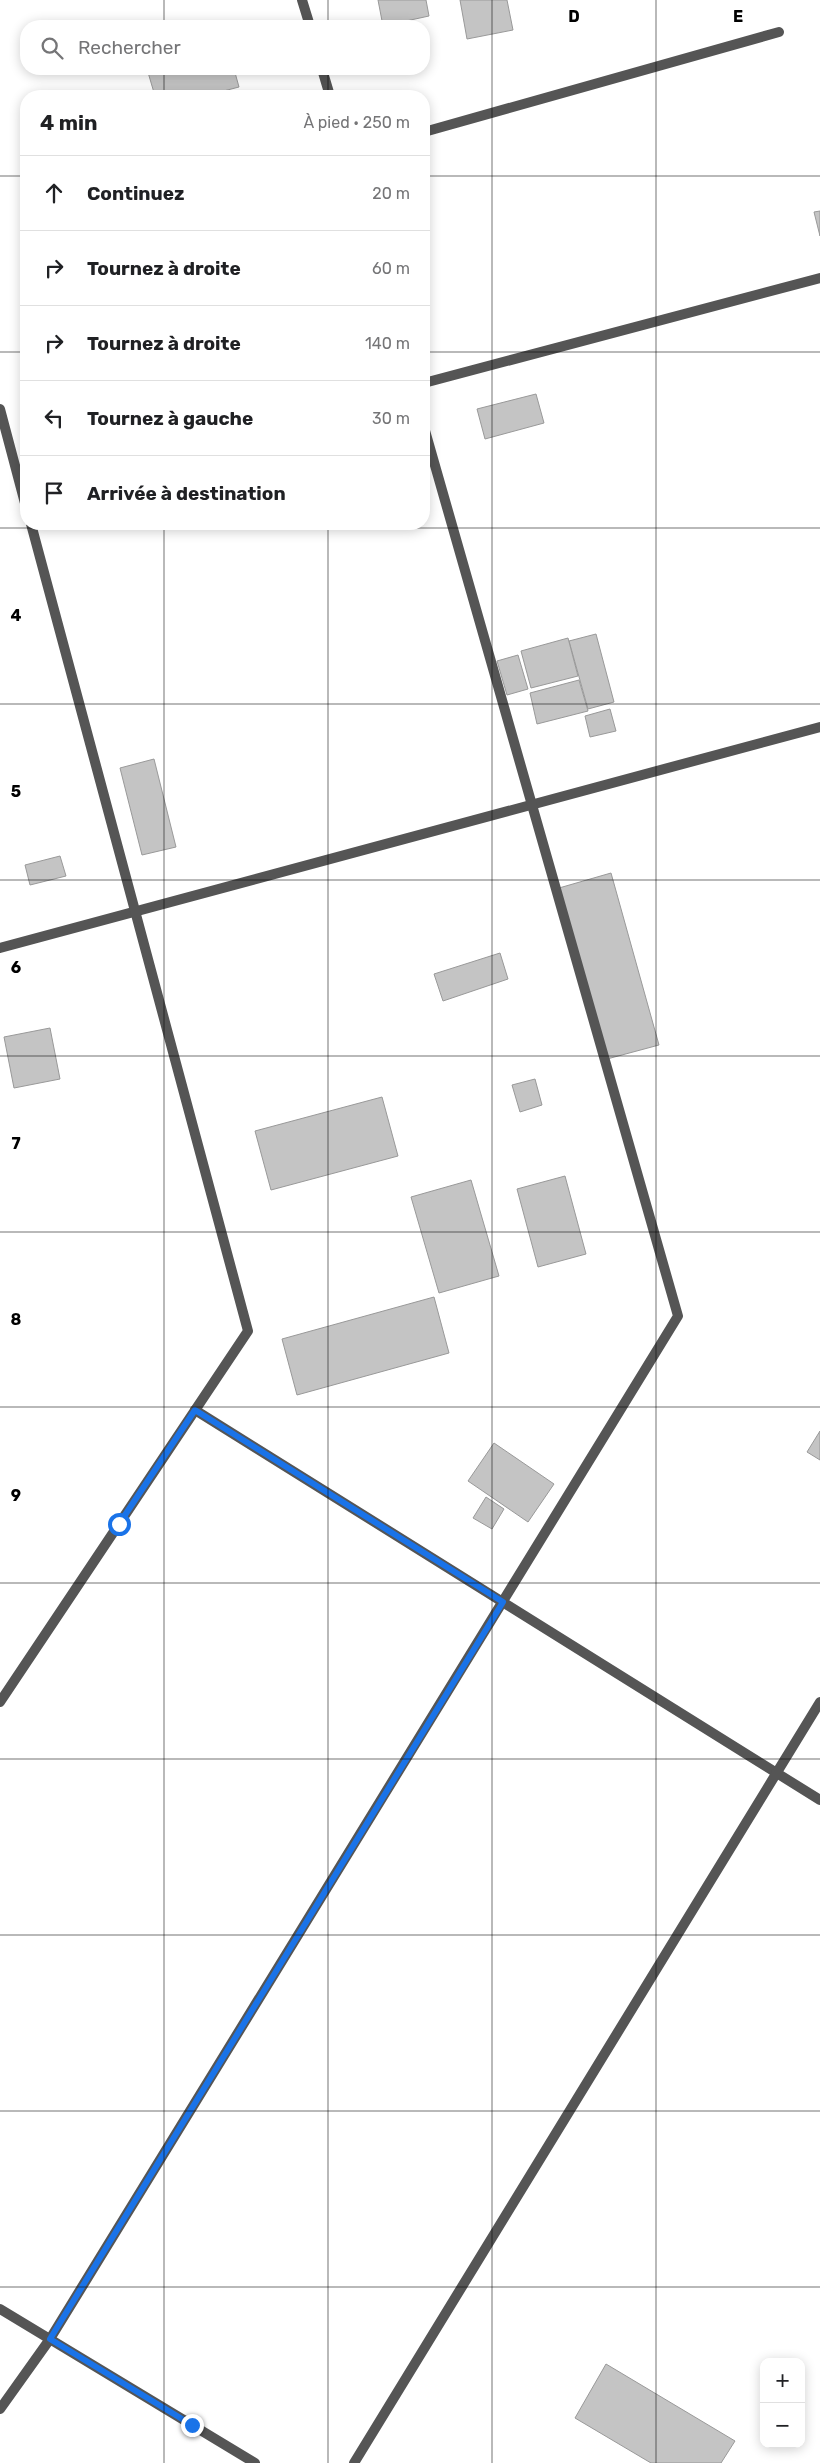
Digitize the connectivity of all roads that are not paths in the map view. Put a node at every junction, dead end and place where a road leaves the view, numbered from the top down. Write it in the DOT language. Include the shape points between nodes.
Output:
graph roads {
  1 [pos="302,0"];
  2 [pos="308,20"];
  3 [pos="779,32"];
  4 [pos="324,75"];
  5 [pos="328,90"];
  6 [pos="430,130"];
  7 [pos="820,278"];
  8 [pos="430,381"];
  9 [pos="0,409"];
  10 [pos="430,448"];
  11 [pos="20,484"];
  12 [pos="33,530"];
  13 [pos="820,727"];
  14 [pos="531,805"];
  15 [pos="135,912"];
  16 [pos="0,948"];
  17 [pos="195,1410"];
  18 [pos="503,1602"];
  19 [pos="0,1702"];
  20 [pos="820,1702"];
  21 [pos="777,1773"];
  22 [pos="820,1800"];
  23 [pos="0,2309"];
  24 [pos="50,2339"];
  25 [pos="0,2409"];
  26 [pos="256,2463"];
  27 [pos="354,2463"];
  1 -- 2 [label="street"];
  3 -- 6 [label="street"];
  4 -- 5 [label="street"];
  7 -- 8 [label="street"];
  9 -- 11 [label="street"];
  10 -- 14 [label="street"];
  12 -- 15 [label="street"];
  13 -- 14 [label="street"];
  14 -- 15 [label="street"];
  14 -- 18 [label="street" via="678,1316"];
  15 -- 16 [label="street"];
  15 -- 17 [label="street" via="248,1331"];
  17 -- 18 [label="street"];
  17 -- 19 [label="street"];
  18 -- 21 [label="street"];
  18 -- 24 [label="street"];
  20 -- 21 [label="street"];
  21 -- 22 [label="street"];
  21 -- 27 [label="street"];
  23 -- 24 [label="street"];
  24 -- 25 [label="street"];
  24 -- 26 [label="street"];
}
